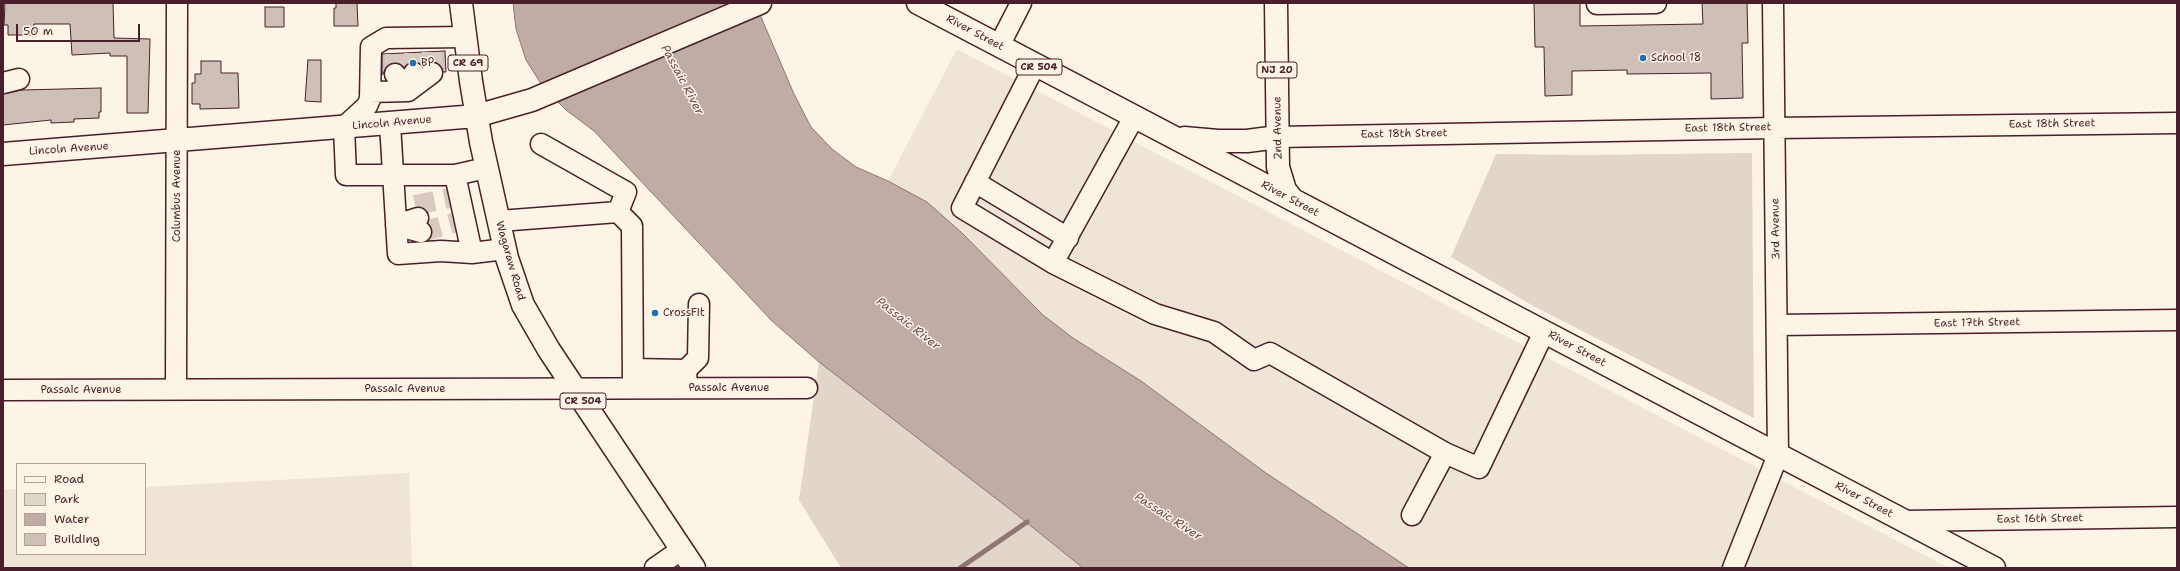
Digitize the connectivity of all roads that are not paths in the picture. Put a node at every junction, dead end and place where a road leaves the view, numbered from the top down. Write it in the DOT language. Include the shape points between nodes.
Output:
graph roads {
  1 [pos="177,3"];
  2 [pos="461,3"];
  3 [pos="760,3"];
  4 [pos="918,3"];
  5 [pos="1021,3"];
  6 [pos="1276,3"];
  7 [pos="1656,3"];
  8 [pos="1773,3"];
  9 [pos="1597,4"];
  10 [pos="465,37"];
  11 [pos="999,46"];
  12 [pos="1035,65"];
  13 [pos="413,78"];
  14 [pos="370,92"];
  15 [pos="476,116"];
  16 [pos="1134,117"];
  17 [pos="2177,123"];
  18 [pos="390,124"];
  19 [pos="344,127"];
  20 [pos="1775,128"];
  21 [pos="1160,131"];
  22 [pos="1278,137"];
  23 [pos="177,140"];
  24 [pos="541,144"];
  25 [pos="3,154"];
  26 [pos="486,168"];
  27 [pos="392,175"];
  28 [pos="455,175"];
  29 [pos="975,182"];
  30 [pos="1293,200"];
  31 [pos="618,212"];
  32 [pos="418,219"];
  33 [pos="499,221"];
  34 [pos="396,225"];
  35 [pos="1068,238"];
  36 [pos="505,249"];
  37 [pos="472,254"];
  38 [pos="1053,263"];
  39 [pos="699,304"];
  40 [pos="2177,320"];
  41 [pos="1777,326"];
  42 [pos="1544,332"];
  43 [pos="633,369"];
  44 [pos="687,379"];
  45 [pos="574,388"];
  46 [pos="634,388"];
  47 [pos="807,388"];
  48 [pos="176,389"];
  49 [pos="3,390"];
  50 [pos="1445,453"];
  51 [pos="1778,454"];
  52 [pos="1412,515"];
  53 [pos="2177,517"];
  54 [pos="1904,521"];
  55 [pos="681,550"];
  56 [pos="655,568"];
  57 [pos="694,568"];
  58 [pos="1733,568"];
  59 [pos="1994,568"];
  1 -- 23 [label="street, Columbus Avenue"];
  2 -- 10 [label="main road, Wagaraw Road / CR 69"];
  3 -- 15 [label="main road, Lincoln Avenue" via="532,100"];
  4 -- 11 [label="main road, River Street / CR 504"];
  5 -- 11 [label="street"];
  6 -- 22 [label="main road, 2nd Avenue / NJ 20"];
  7 -- 9 [label="street"];
  8 -- 20 [label="street, 3rd Avenue"];
  10 -- 14 [label="street" via="414,49 386,38 371,47"];
  10 -- 15 [label="main road, Wagaraw Road / CR 69"];
  11 -- 12 [label="main road, River Street / CR 504"];
  12 -- 16 [label="main road, River Street / CR 504"];
  12 -- 29 [label="street"];
  13 -- 14 [label="street"];
  14 -- 19 [label="street" via="367,106"];
  15 -- 18 [label="main road, Lincoln Avenue"];
  15 -- 26 [label="main road, Wagaraw Road / CR 504"];
  16 -- 21 [label="main road, River Street / CR 504"];
  16 -- 35 [label="street"];
  17 -- 20 [label="street, East 18th Street"];
  18 -- 19 [label="main road, Lincoln Avenue"];
  18 -- 27 [label="street"];
  19 -- 23 [label="main road, Lincoln Avenue"];
  19 -- 27 [label="street" via="346,175"];
  20 -- 22 [label="street, East 18th Street"];
  20 -- 41 [label="street, 3rd Avenue"];
  21 -- 22 [label="main road, River Street / CR 504" via="1181,138 1206,141"];
  21 -- 30 [label="main road, River Street"];
  22 -- 30 [label="main road, 2nd Avenue" via="1281,181"];
  23 -- 25 [label="main road, Lincoln Avenue"];
  23 -- 48 [label="street, Columbus Avenue"];
  24 -- 31 [label="street" via="626,192"];
  26 -- 28 [label="street"];
  26 -- 33 [label="main road, Wagaraw Road / CR 504"];
  27 -- 28 [label="street"];
  27 -- 34 [label="street"];
  28 -- 37 [label="street" via="456,209"];
  29 -- 35 [label="street"];
  29 -- 38 [label="street" via="962,208"];
  30 -- 42 [label="main road, River Street"];
  31 -- 33 [label="street"];
  31 -- 43 [label="street" via="632,226"];
  32 -- 34 [label="street"];
  33 -- 36 [label="main road, Wagaraw Road / CR 504"];
  34 -- 37 [label="street" via="398,254 440,251"];
  35 -- 38 [label="street"];
  36 -- 37 [label="street"];
  36 -- 45 [label="main road, Wagaraw Road / CR 504" via="523,305"];
  38 -- 50 [label="street" via="1155,314 1214,332 1254,360 1270,353"];
  39 -- 44 [label="street" via="698,358"];
  40 -- 41 [label="street, East 17th Street"];
  41 -- 51 [label="street, 3rd Avenue"];
  42 -- 50 [label="street" via="1479,468"];
  42 -- 51 [label="main road, River Street"];
  43 -- 44 [label="street"];
  43 -- 46 [label="street"];
  44 -- 46 [label="street, Passaic Avenue"];
  44 -- 47 [label="street, Passaic Avenue"];
  45 -- 46 [label="street, Passaic Avenue"];
  45 -- 48 [label="street, Passaic Avenue"];
  45 -- 55 [label="main road, Wagaraw Road / CR 504"];
  48 -- 49 [label="street, Passaic Avenue"];
  50 -- 52 [label="street"];
  51 -- 54 [label="main road, River Street"];
  51 -- 58 [label="street"];
  53 -- 54 [label="street, East 16th Street"];
  54 -- 59 [label="main road, River Street"];
  55 -- 56 [label="street"];
  55 -- 57 [label="main road, Wagaraw Road / CR 504"];
}
